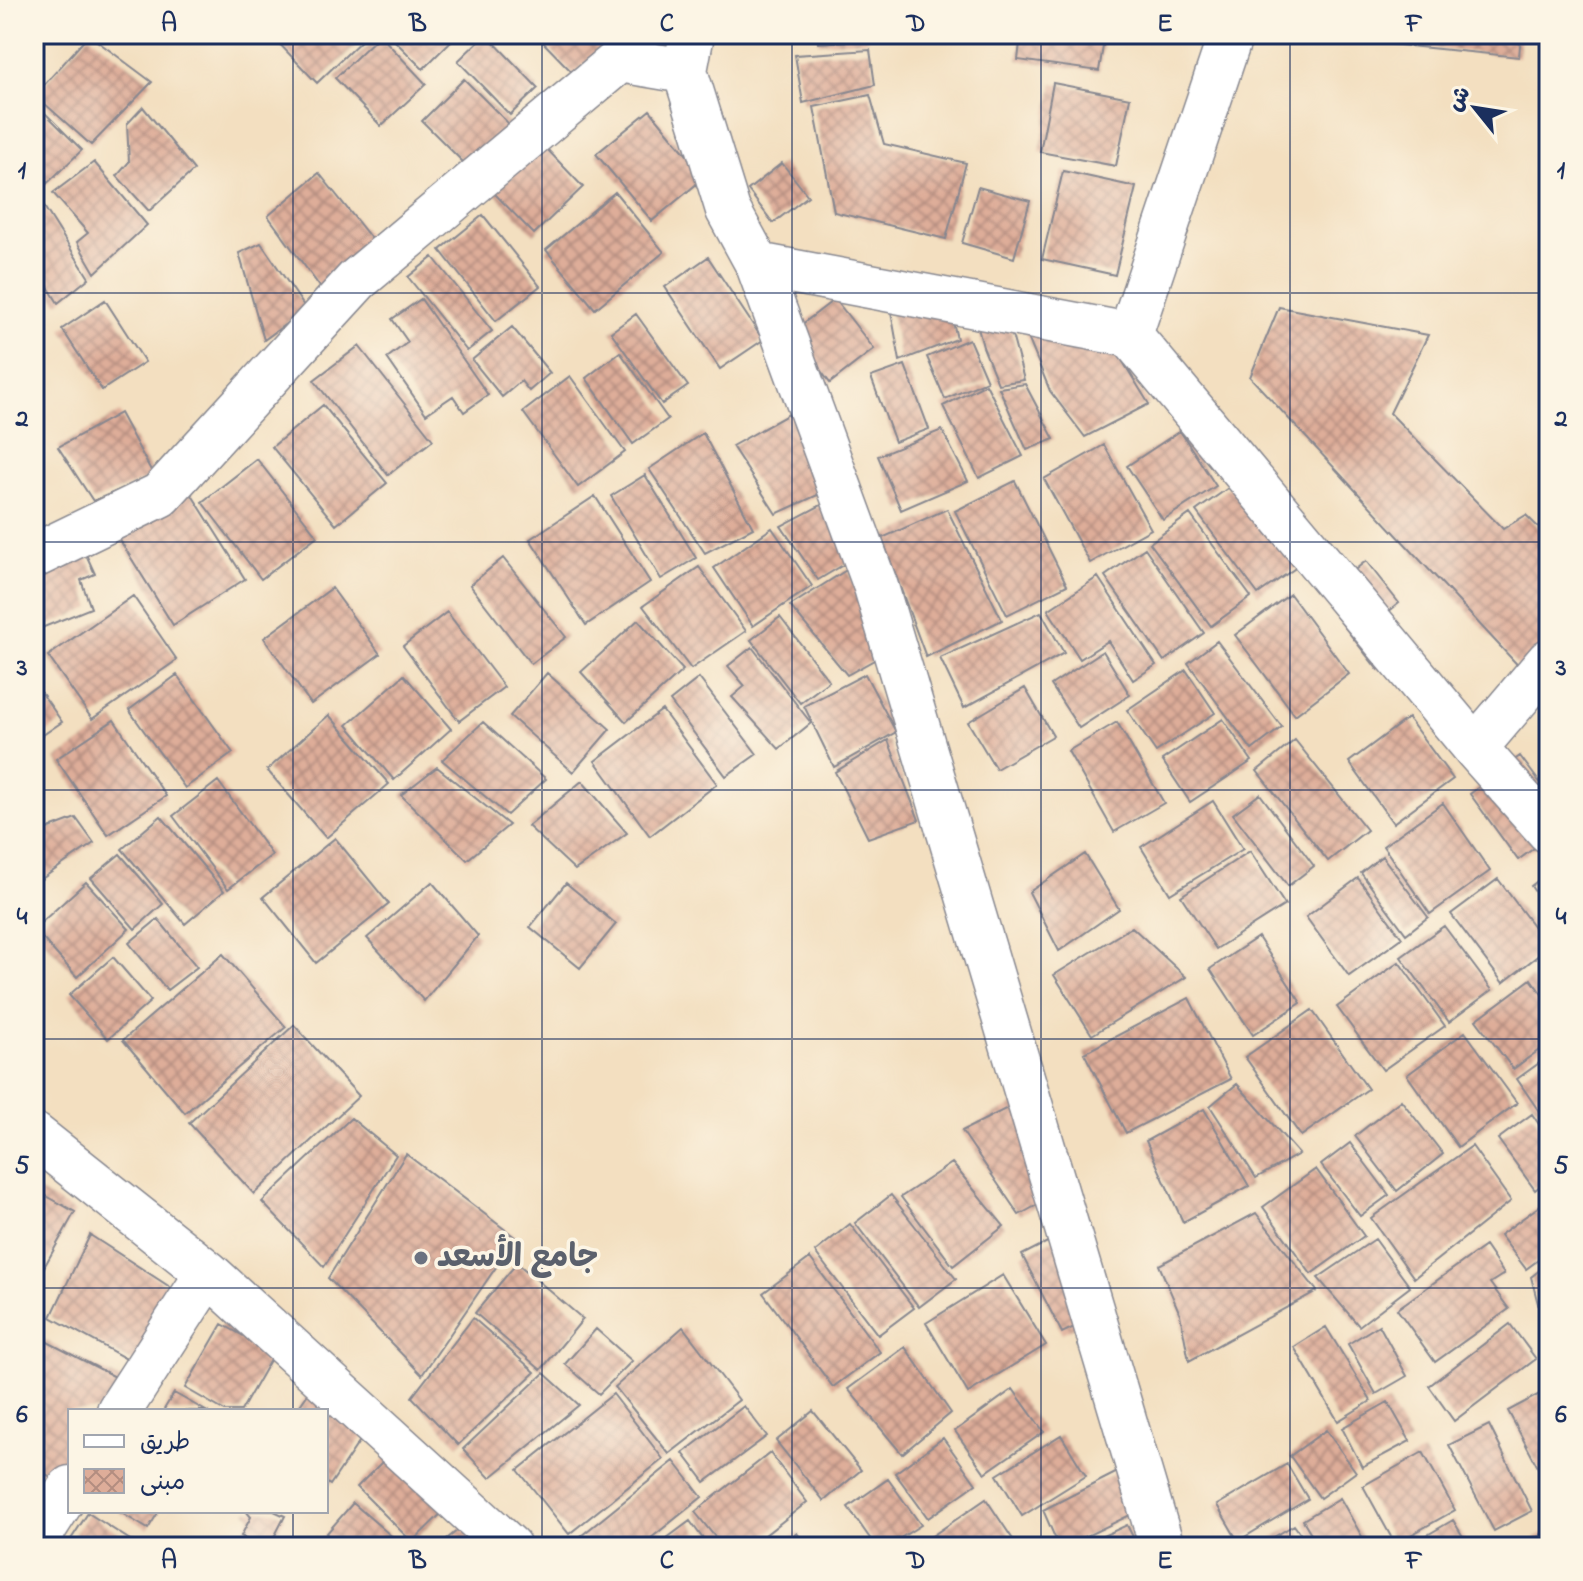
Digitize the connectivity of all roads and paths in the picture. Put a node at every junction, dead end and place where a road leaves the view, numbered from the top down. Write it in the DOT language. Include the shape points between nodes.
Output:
graph roads {
  1 [pos="1231,34"];
  2 [pos="688,52"];
  3 [pos="758,265"];
  4 [pos="1130,335"];
  5 [pos="34,556"];
  6 [pos="1549,661"];
  7 [pos="1475,748"];
  8 [pos="1549,831"];
  9 [pos="34,1135"];
  10 [pos="208,1273"];
  11 [pos="120,1409"];
  12 [pos="68,1491"];
  13 [pos="34,1544"];
  14 [pos="509,1547"];
  15 [pos="1162,1547"];
  1 -- 4 [label="street"];
  2 -- 3 [label="street" via="728,210"];
  2 -- 5 [label="street" via="620,60 357,280 160,495"];
  3 -- 4 [label="street"];
  3 -- 15 [label="street" via="876,587"];
  4 -- 7 [label="street"];
  6 -- 7 [label="street"];
  7 -- 8 [label="street"];
  9 -- 10 [label="street"];
  10 -- 11 [label="street"];
  10 -- 14 [label="street"];
  12 -- 13 [label="street"];
}
